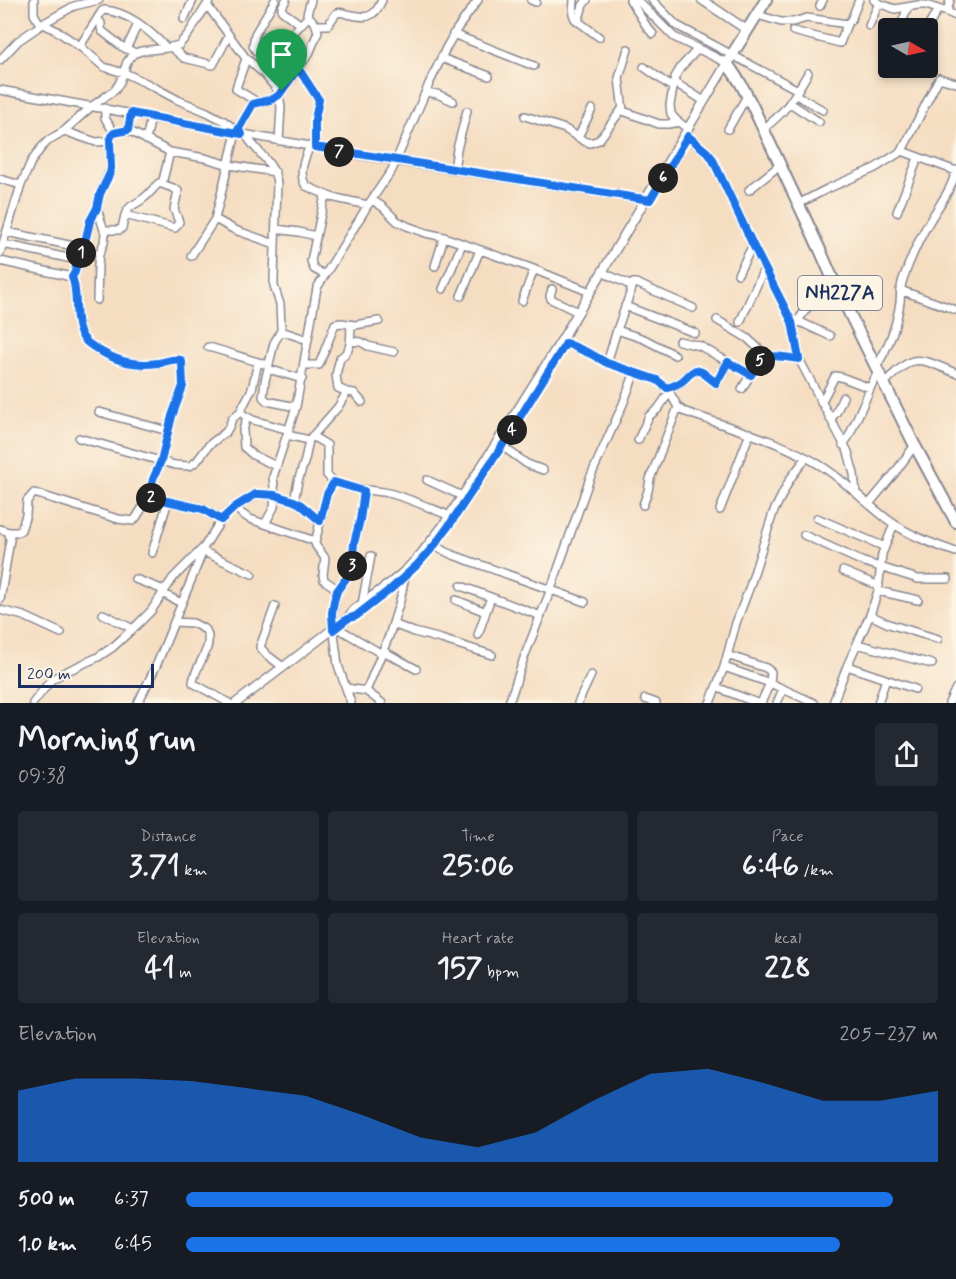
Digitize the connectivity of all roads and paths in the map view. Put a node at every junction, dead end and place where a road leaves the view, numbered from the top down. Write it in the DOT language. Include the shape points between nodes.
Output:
graph roads {
  1 [pos="34,0"];
  2 [pos="99,0"];
  3 [pos="193,0"];
  4 [pos="274,0"];
  5 [pos="284,0"];
  6 [pos="311,0"];
  7 [pos="382,0"];
  8 [pos="478,0"];
  9 [pos="574,0"];
  10 [pos="587,0"];
  11 [pos="630,0"];
  12 [pos="637,0"];
  13 [pos="652,0"];
  14 [pos="702,0"];
  15 [pos="766,0"];
  16 [pos="771,0"];
  17 [pos="859,0"];
  18 [pos="950,0"];
  19 [pos="208,2"];
  20 [pos="876,2"];
  21 [pos="76,3"];
  22 [pos="908,7"];
  23 [pos="938,9"];
  24 [pos="946,12"];
  25 [pos="761,16"];
  26 [pos="956,16"];
  27 [pos="308,17"];
  28 [pos="905,18"];
  29 [pos="933,18"];
  30 [pos="97,19"];
  31 [pos="184,19"];
  32 [pos="578,22"];
  33 [pos="44,23"];
  34 [pos="138,24"];
  35 [pos="300,24"];
  36 [pos="847,24"];
  37 [pos="316,25"];
  38 [pos="869,26"];
  39 [pos="747,30"];
  40 [pos="793,31"];
  41 [pos="453,34"];
  42 [pos="653,34"];
  43 [pos="229,35"];
  44 [pos="599,37"];
  45 [pos="0,46"];
  46 [pos="80,46"];
  47 [pos="169,48"];
  48 [pos="10,49"];
  49 [pos="126,49"];
  50 [pos="628,49"];
  51 [pos="697,50"];
  52 [pos="135,53"];
  53 [pos="441,58"];
  54 [pos="246,59"];
  55 [pos="0,60"];
  56 [pos="731,60"];
  57 [pos="534,66"];
  58 [pos="644,67"];
  59 [pos="298,68"];
  60 [pos="123,73"];
  61 [pos="808,73"];
  62 [pos="489,76"];
  63 [pos="956,83"];
  64 [pos="673,85"];
  65 [pos="0,90"];
  66 [pos="426,92"];
  67 [pos="797,92"];
  68 [pos="279,94"];
  69 [pos="747,96"];
  70 [pos="453,101"];
  71 [pos="704,101"];
  72 [pos="257,102"];
  73 [pos="790,103"];
  74 [pos="92,106"];
  75 [pos="105,108"];
  76 [pos="592,109"];
  77 [pos="622,109"];
  78 [pos="823,110"];
  79 [pos="467,111"];
  80 [pos="131,113"];
  81 [pos="525,116"];
  82 [pos="151,117"];
  83 [pos="679,122"];
  84 [pos="819,122"];
  85 [pos="728,129"];
  86 [pos="762,129"];
  87 [pos="64,130"];
  88 [pos="128,130"];
  89 [pos="240,133"];
  90 [pos="688,133"];
  91 [pos="112,137"];
  92 [pos="578,137"];
  93 [pos="146,140"];
  94 [pos="279,141"];
  95 [pos="312,147"];
  96 [pos="902,151"];
  97 [pos="170,152"];
  98 [pos="918,158"];
  99 [pos="396,161"];
  100 [pos="229,165"];
  101 [pos="780,165"];
  102 [pos="454,170"];
  103 [pos="956,171"];
  104 [pos="275,172"];
  105 [pos="0,179"];
  106 [pos="162,184"];
  107 [pos="21,185"];
  108 [pos="750,190"];
  109 [pos="325,195"];
  110 [pos="648,200"];
  111 [pos="370,203"];
  112 [pos="798,204"];
  113 [pos="97,208"];
  114 [pos="897,212"];
  115 [pos="124,215"];
  116 [pos="215,219"];
  117 [pos="105,230"];
  118 [pos="276,230"];
  119 [pos="7,232"];
  120 [pos="316,236"];
  121 [pos="444,237"];
  122 [pos="3,244"];
  123 [pos="275,244"];
  124 [pos="462,244"];
  125 [pos="753,245"];
  126 [pos="83,248"];
  127 [pos="480,250"];
  128 [pos="0,254"];
  129 [pos="191,256"];
  130 [pos="77,260"];
  131 [pos="0,261"];
  132 [pos="435,266"];
  133 [pos="534,269"];
  134 [pos="764,269"];
  135 [pos="606,274"];
  136 [pos="738,274"];
  137 [pos="325,275"];
  138 [pos="72,277"];
  139 [pos="834,282"];
  140 [pos="631,286"];
  141 [pos="443,289"];
  142 [pos="552,289"];
  143 [pos="900,290"];
  144 [pos="590,292"];
  145 [pos="461,296"];
  146 [pos="97,300"];
  147 [pos="522,301"];
  148 [pos="625,306"];
  149 [pos="693,308"];
  150 [pos="956,310"];
  151 [pos="578,312"];
  152 [pos="717,320"];
  153 [pos="379,321"];
  154 [pos="740,322"];
  155 [pos="796,323"];
  156 [pos="351,325"];
  157 [pos="617,330"];
  158 [pos="281,331"];
  159 [pos="695,333"];
  160 [pos="830,336"];
  161 [pos="308,340"];
  162 [pos="350,340"];
  163 [pos="679,341"];
  164 [pos="563,342"];
  165 [pos="208,347"];
  166 [pos="394,352"];
  167 [pos="675,355"];
  168 [pos="768,357"];
  169 [pos="799,359"];
  170 [pos="258,362"];
  171 [pos="728,362"];
  172 [pos="607,363"];
  173 [pos="304,365"];
  174 [pos="268,367"];
  175 [pos="877,369"];
  176 [pos="635,372"];
  177 [pos="956,373"];
  178 [pos="751,375"];
  179 [pos="302,379"];
  180 [pos="884,383"];
  181 [pos="870,388"];
  182 [pos="742,389"];
  183 [pos="668,390"];
  184 [pos="347,392"];
  185 [pos="843,397"];
  186 [pos="362,402"];
  187 [pos="821,403"];
  188 [pos="296,407"];
  189 [pos="678,407"];
  190 [pos="99,412"];
  191 [pos="240,412"];
  192 [pos="247,417"];
  193 [pos="830,419"];
  194 [pos="231,421"];
  195 [pos="244,427"];
  196 [pos="168,431"];
  197 [pos="288,432"];
  198 [pos="750,433"];
  199 [pos="79,438"];
  200 [pos="310,438"];
  201 [pos="638,440"];
  202 [pos="843,444"];
  203 [pos="915,445"];
  204 [pos="502,446"];
  205 [pos="806,458"];
  206 [pos="161,461"];
  207 [pos="276,466"];
  208 [pos="543,470"];
  209 [pos="427,480"];
  210 [pos="334,482"];
  211 [pos="364,491"];
  212 [pos="856,493"];
  213 [pos="275,495"];
  214 [pos="462,496"];
  215 [pos="149,497"];
  216 [pos="168,501"];
  217 [pos="294,501"];
  218 [pos="868,504"];
  219 [pos="643,505"];
  220 [pos="235,507"];
  221 [pos="720,510"];
  222 [pos="450,516"];
  223 [pos="817,518"];
  224 [pos="221,520"];
  225 [pos="320,521"];
  226 [pos="956,522"];
  227 [pos="265,524"];
  228 [pos="894,524"];
  229 [pos="0,529"];
  230 [pos="9,532"];
  231 [pos="804,535"];
  232 [pos="315,541"];
  233 [pos="434,546"];
  234 [pos="885,547"];
  235 [pos="203,549"];
  236 [pos="956,552"];
  237 [pos="153,553"];
  238 [pos="371,556"];
  239 [pos="880,567"];
  240 [pos="843,571"];
  241 [pos="252,574"];
  242 [pos="405,576"];
  243 [pos="135,579"];
  244 [pos="948,579"];
  245 [pos="461,586"];
  246 [pos="879,588"];
  247 [pos="551,589"];
  248 [pos="337,591"];
  249 [pos="163,592"];
  250 [pos="491,597"];
  251 [pos="0,600"];
  252 [pos="456,600"];
  253 [pos="918,600"];
  254 [pos="585,602"];
  255 [pos="181,603"];
  256 [pos="362,604"];
  257 [pos="275,606"];
  258 [pos="0,610"];
  259 [pos="486,612"];
  260 [pos="103,614"];
  261 [pos="870,615"];
  262 [pos="541,616"];
  263 [pos="347,619"];
  264 [pos="174,622"];
  265 [pos="393,624"];
  266 [pos="335,628"];
  267 [pos="133,629"];
  268 [pos="61,633"];
  269 [pos="478,635"];
  270 [pos="938,639"];
  271 [pos="857,644"];
  272 [pos="382,653"];
  273 [pos="492,655"];
  274 [pos="727,655"];
  275 [pos="932,664"];
  276 [pos="847,666"];
  277 [pos="283,667"];
  278 [pos="724,667"];
  279 [pos="416,669"];
  280 [pos="591,675"];
  281 [pos="886,680"];
  282 [pos="770,683"];
  283 [pos="716,687"];
  284 [pos="346,688"];
  285 [pos="956,688"];
  286 [pos="783,689"];
  287 [pos="915,689"];
  288 [pos="366,691"];
  289 [pos="645,699"];
  290 [pos="804,701"];
  291 [pos="33,703"];
  292 [pos="138,703"];
  293 [pos="229,703"];
  294 [pos="236,703"];
  295 [pos="351,703"];
  296 [pos="382,703"];
  297 [pos="509,703"];
  298 [pos="578,703"];
  299 [pos="656,703"];
  300 [pos="710,703"];
  301 [pos="759,703"];
  302 [pos="777,703"];
  303 [pos="814,703"];
  304 [pos="833,703"];
  305 [pos="878,703"];
  306 [pos="949,703"];
  1 -- 33 [label="street" via="34,14"];
  2 -- 21 [label="street"];
  3 -- 31 [label="street"];
  4 -- 35 [label="street" via="255,32 256,51 267,55"];
  5 -- 35 [label="street" via="282,11"];
  6 -- 27 [label="street"];
  7 -- 37 [label="street" via="370,16 340,12 328,24"];
  8 -- 41 [label="street"];
  9 -- 32 [label="street" via="573,17"];
  10 -- 32 [label="street"];
  11 -- 42 [label="street"];
  12 -- 51 [label="street" via="674,37"];
  13 -- 56 [label="street" via="676,25"];
  14 -- 39 [label="main road"];
  15 -- 39 [label="highway"];
  16 -- 25 [label="highway"];
  17 -- 36 [label="street"];
  18 -- 24 [label="street"];
  19 -- 43 [label="street"];
  19 -- 47 [label="street" via="182,42"];
  20 -- 22 [label="street" via="895,9"];
  20 -- 38 [label="street"];
  21 -- 33 [label="street"];
  22 -- 23 [label="street"];
  22 -- 28 [label="street"];
  23 -- 24 [label="street"];
  23 -- 29 [label="street"];
  24 -- 26 [label="street"];
  25 -- 36 [label="street" via="781,22 807,18"];
  25 -- 56 [label="highway"];
  27 -- 35 [label="street"];
  27 -- 37 [label="street"];
  30 -- 34 [label="street" via="102,11 108,10"];
  30 -- 46 [label="street"];
  30 -- 49 [label="street" via="102,31"];
  32 -- 44 [label="street"];
  33 -- 46 [label="street"];
  33 -- 48 [label="street"];
  34 -- 47 [label="street"];
  34 -- 49 [label="street"];
  36 -- 40 [label="street" via="838,43"];
  37 -- 59 [label="street" via="315,41"];
  39 -- 56 [label="highway"];
  41 -- 53 [label="street"];
  41 -- 57 [label="street"];
  43 -- 47 [label="street" via="213,65 184,58"];
  43 -- 54 [label="street"];
  45 -- 48 [label="street"];
  46 -- 60 [label="street" via="104,67"];
  47 -- 52 [label="street"];
  48 -- 55 [label="street"];
  49 -- 52 [label="street"];
  50 -- 77 [label="street" via="619,78"];
  51 -- 56 [label="street"];
  51 -- 64 [label="street" via="681,67"];
  52 -- 60 [label="street"];
  53 -- 62 [label="street"];
  53 -- 66 [label="street"];
  54 -- 68 [label="street"];
  54 -- 72 [label="street" via="237,89"];
  56 -- 67 [label="street"];
  56 -- 69 [label="highway, NH227A"];
  56 -- 71 [label="main road"];
  56 -- 90 [label="main road"];
  58 -- 64 [label="street"];
  59 -- 68 [label="street"];
  59 -- 95 [label="street" via="319,100"];
  60 -- 74 [label="street" via="115,90"];
  60 -- 89 [label="street" via="212,114"];
  61 -- 67 [label="street"];
  63 -- 96 [label="street" via="939,78"];
  64 -- 71 [label="street"];
  64 -- 83 [label="street" via="669,110"];
  65 -- 74 [label="street"];
  66 -- 70 [label="street"];
  66 -- 99 [label="street"];
  67 -- 73 [label="street"];
  67 -- 78 [label="street"];
  68 -- 72 [label="street"];
  68 -- 94 [label="street"];
  69 -- 85 [label="street"];
  69 -- 86 [label="highway, NH227A"];
  71 -- 90 [label="main road"];
  72 -- 89 [label="street" via="250,107"];
  73 -- 84 [label="street"];
  73 -- 86 [label="street"];
  74 -- 75 [label="street"];
  74 -- 87 [label="street"];
  75 -- 80 [label="street"];
  75 -- 91 [label="street"];
  76 -- 92 [label="street"];
  77 -- 83 [label="street" via="659,124"];
  77 -- 92 [label="street" via="597,141 589,143"];
  79 -- 102 [label="street"];
  80 -- 82 [label="street"];
  80 -- 88 [label="street"];
  81 -- 92 [label="street"];
  82 -- 89 [label="street"];
  82 -- 93 [label="street"];
  83 -- 90 [label="street"];
  86 -- 101 [label="highway, NH227A"];
  87 -- 91 [label="street" via="96,142"];
  87 -- 107 [label="street" via="41,148"];
  88 -- 91 [label="street"];
  88 -- 93 [label="street"];
  89 -- 94 [label="street"];
  89 -- 100 [label="street"];
  89 -- 104 [label="street"];
  90 -- 110 [label="main road"];
  90 -- 125 [label="street" via="712,158"];
  91 -- 113 [label="street" via="111,168"];
  93 -- 97 [label="street"];
  94 -- 95 [label="street"];
  95 -- 99 [label="street"];
  95 -- 109 [label="street" via="304,161 303,182"];
  96 -- 98 [label="street"];
  96 -- 112 [label="street"];
  97 -- 100 [label="street"];
  97 -- 106 [label="street"];
  98 -- 103 [label="street"];
  98 -- 114 [label="street"];
  99 -- 102 [label="street"];
  99 -- 111 [label="street"];
  100 -- 104 [label="street"];
  100 -- 116 [label="street"];
  101 -- 108 [label="street"];
  101 -- 112 [label="highway, NH227A"];
  102 -- 110 [label="street"];
  103 -- 143 [label="street" via="919,241"];
  104 -- 118 [label="street"];
  105 -- 107 [label="street"];
  106 -- 115 [label="street" via="126,209"];
  106 -- 115 [label="street" via="178,191 174,209 179,222 175,228"];
  107 -- 119 [label="street"];
  109 -- 111 [label="street"];
  109 -- 120 [label="street"];
  110 -- 135 [label="main road"];
  110 -- 144 [label="main road"];
  111 -- 121 [label="street" via="383,207 402,224"];
  111 -- 137 [label="street"];
  112 -- 139 [label="highway, NH227A"];
  113 -- 117 [label="street"];
  113 -- 126 [label="street"];
  115 -- 117 [label="street" via="120,230"];
  116 -- 123 [label="street"];
  116 -- 129 [label="street"];
  117 -- 146 [label="street" via="99,254"];
  118 -- 120 [label="street"];
  118 -- 123 [label="street"];
  119 -- 122 [label="street"];
  119 -- 126 [label="street"];
  120 -- 137 [label="street" via="311,263"];
  121 -- 124 [label="street"];
  121 -- 132 [label="street"];
  122 -- 128 [label="street"];
  122 -- 130 [label="street"];
  123 -- 158 [label="street" via="274,286 280,304"];
  124 -- 127 [label="street"];
  124 -- 141 [label="street"];
  125 -- 134 [label="street"];
  125 -- 136 [label="street"];
  126 -- 130 [label="street"];
  127 -- 133 [label="street"];
  127 -- 145 [label="street"];
  130 -- 138 [label="street"];
  131 -- 138 [label="street"];
  133 -- 144 [label="street"];
  133 -- 147 [label="street"];
  134 -- 154 [label="street"];
  134 -- 155 [label="street"];
  135 -- 140 [label="street"];
  135 -- 164 [label="main road"];
  137 -- 161 [label="street" via="316,292"];
  138 -- 196 [label="street" via="79,330 86,342 128,363 181,360 183,386"];
  139 -- 155 [label="street"];
  139 -- 175 [label="highway, NH227A"];
  140 -- 148 [label="street"];
  140 -- 149 [label="street" via="636,283"];
  142 -- 151 [label="street" via="551,299"];
  143 -- 150 [label="street"];
  143 -- 175 [label="street" via="897,318"];
  144 -- 151 [label="main road"];
  148 -- 157 [label="street"];
  148 -- 159 [label="street"];
  151 -- 164 [label="main road"];
  152 -- 168 [label="street" via="747,338"];
  153 -- 156 [label="street"];
  155 -- 160 [label="street"];
  155 -- 169 [label="street"];
  156 -- 162 [label="street"];
  156 -- 173 [label="street" via="335,324 319,365"];
  157 -- 167 [label="street"];
  157 -- 172 [label="street"];
  158 -- 161 [label="street"];
  158 -- 174 [label="street"];
  161 -- 173 [label="street"];
  162 -- 166 [label="street"];
  162 -- 184 [label="street" via="336,375 338,388"];
  163 -- 171 [label="street" via="700,346"];
  164 -- 172 [label="street"];
  164 -- 204 [label="main road"];
  164 -- 214 [label="main road"];
  165 -- 170 [label="street"];
  168 -- 169 [label="street"];
  168 -- 178 [label="street"];
  169 -- 187 [label="street"];
  170 -- 174 [label="street"];
  170 -- 191 [label="street" via="252,389"];
  171 -- 178 [label="street"];
  171 -- 183 [label="street" via="716,383 696,370"];
  172 -- 176 [label="street"];
  173 -- 179 [label="street"];
  174 -- 179 [label="street"];
  174 -- 188 [label="street" via="264,399"];
  175 -- 180 [label="highway, NH227A"];
  175 -- 181 [label="street"];
  176 -- 183 [label="street" via="657,380"];
  176 -- 247 [label="street" via="595,464"];
  177 -- 180 [label="street" via="914,360"];
  178 -- 182 [label="street"];
  179 -- 188 [label="street"];
  180 -- 203 [label="highway, NH227A"];
  181 -- 187 [label="street" via="835,376"];
  181 -- 202 [label="street"];
  183 -- 189 [label="street"];
  183 -- 201 [label="street"];
  184 -- 186 [label="street" via="354,393"];
  184 -- 200 [label="street"];
  185 -- 193 [label="street"];
  187 -- 193 [label="street"];
  188 -- 197 [label="street"];
  189 -- 198 [label="street"];
  189 -- 219 [label="street"];
  190 -- 196 [label="street"];
  191 -- 192 [label="street"];
  191 -- 194 [label="street"];
  192 -- 195 [label="street"];
  192 -- 197 [label="street"];
  193 -- 202 [label="street"];
  194 -- 195 [label="street"];
  194 -- 206 [label="street" via="226,432 193,464"];
  195 -- 207 [label="street" via="247,451"];
  196 -- 206 [label="street"];
  197 -- 200 [label="street"];
  197 -- 207 [label="street"];
  198 -- 205 [label="street"];
  198 -- 221 [label="street"];
  199 -- 206 [label="street"];
  200 -- 210 [label="street" via="327,445 327,475"];
  200 -- 217 [label="street"];
  202 -- 212 [label="street"];
  203 -- 218 [label="street"];
  203 -- 226 [label="highway, NH227A"];
  204 -- 208 [label="street"];
  204 -- 233 [label="main road"];
  205 -- 212 [label="street"];
  205 -- 274 [label="street" via="773,513"];
  206 -- 215 [label="street"];
  207 -- 213 [label="street"];
  209 -- 214 [label="street"];
  210 -- 211 [label="street"];
  210 -- 225 [label="street"];
  211 -- 222 [label="street" via="389,494"];
  211 -- 248 [label="street" via="352,570"];
  212 -- 218 [label="street"];
  213 -- 217 [label="street"];
  213 -- 220 [label="street" via="256,494"];
  213 -- 227 [label="street"];
  214 -- 222 [label="main road"];
  215 -- 216 [label="street"];
  215 -- 230 [label="street" via="136,518 129,521 34,494 27,501 21,530"];
  216 -- 224 [label="street" via="203,509"];
  216 -- 237 [label="street"];
  217 -- 225 [label="street"];
  218 -- 228 [label="street"];
  220 -- 224 [label="street"];
  220 -- 227 [label="street" via="246,518"];
  222 -- 256 [label="main road" via="414,562"];
  223 -- 234 [label="street"];
  224 -- 235 [label="street"];
  225 -- 232 [label="street"];
  227 -- 232 [label="street"];
  228 -- 234 [label="street"];
  228 -- 236 [label="street"];
  229 -- 230 [label="street"];
  230 -- 251 [label="street"];
  231 -- 239 [label="street"];
  232 -- 248 [label="street" via="325,560 323,578"];
  233 -- 242 [label="main road"];
  233 -- 247 [label="street"];
  234 -- 239 [label="street"];
  235 -- 241 [label="street"];
  235 -- 249 [label="street"];
  235 -- 255 [label="street"];
  238 -- 256 [label="street"];
  239 -- 244 [label="street" via="918,579"];
  239 -- 246 [label="street"];
  240 -- 246 [label="street"];
  242 -- 263 [label="main road"];
  242 -- 265 [label="street"];
  243 -- 249 [label="street"];
  245 -- 250 [label="street"];
  246 -- 253 [label="street"];
  246 -- 261 [label="street"];
  247 -- 254 [label="street"];
  247 -- 262 [label="street"];
  248 -- 266 [label="street" via="332,613"];
  249 -- 255 [label="street"];
  249 -- 267 [label="street"];
  250 -- 259 [label="street"];
  250 -- 262 [label="street"];
  252 -- 259 [label="street"];
  255 -- 264 [label="street"];
  256 -- 263 [label="main road"];
  257 -- 277 [label="street" via="260,647"];
  258 -- 268 [label="street"];
  259 -- 269 [label="street"];
  260 -- 267 [label="street"];
  261 -- 270 [label="street"];
  261 -- 271 [label="street"];
  262 -- 297 [label="street"];
  263 -- 266 [label="main road"];
  264 -- 292 [label="street"];
  264 -- 293 [label="street" via="193,623 206,630 206,652 193,683"];
  265 -- 272 [label="street"];
  265 -- 273 [label="street"];
  266 -- 272 [label="street"];
  266 -- 277 [label="main road"];
  266 -- 284 [label="street" via="338,665"];
  267 -- 291 [label="street" via="98,657 51,680"];
  271 -- 275 [label="street"];
  271 -- 276 [label="street"];
  272 -- 279 [label="street"];
  272 -- 288 [label="street"];
  274 -- 278 [label="street"];
  274 -- 282 [label="street" via="769,669"];
  276 -- 281 [label="street"];
  276 -- 304 [label="street"];
  277 -- 294 [label="main road"];
  278 -- 282 [label="street"];
  278 -- 283 [label="street"];
  280 -- 298 [label="street"];
  281 -- 287 [label="street"];
  281 -- 305 [label="street"];
  282 -- 286 [label="street"];
  282 -- 301 [label="street"];
  283 -- 300 [label="street"];
  283 -- 301 [label="street"];
  284 -- 288 [label="street"];
  284 -- 295 [label="street"];
  285 -- 306 [label="street"];
  286 -- 290 [label="street"];
  286 -- 302 [label="street"];
  288 -- 296 [label="street"];
  289 -- 299 [label="street"];
  290 -- 303 [label="street"];
}
